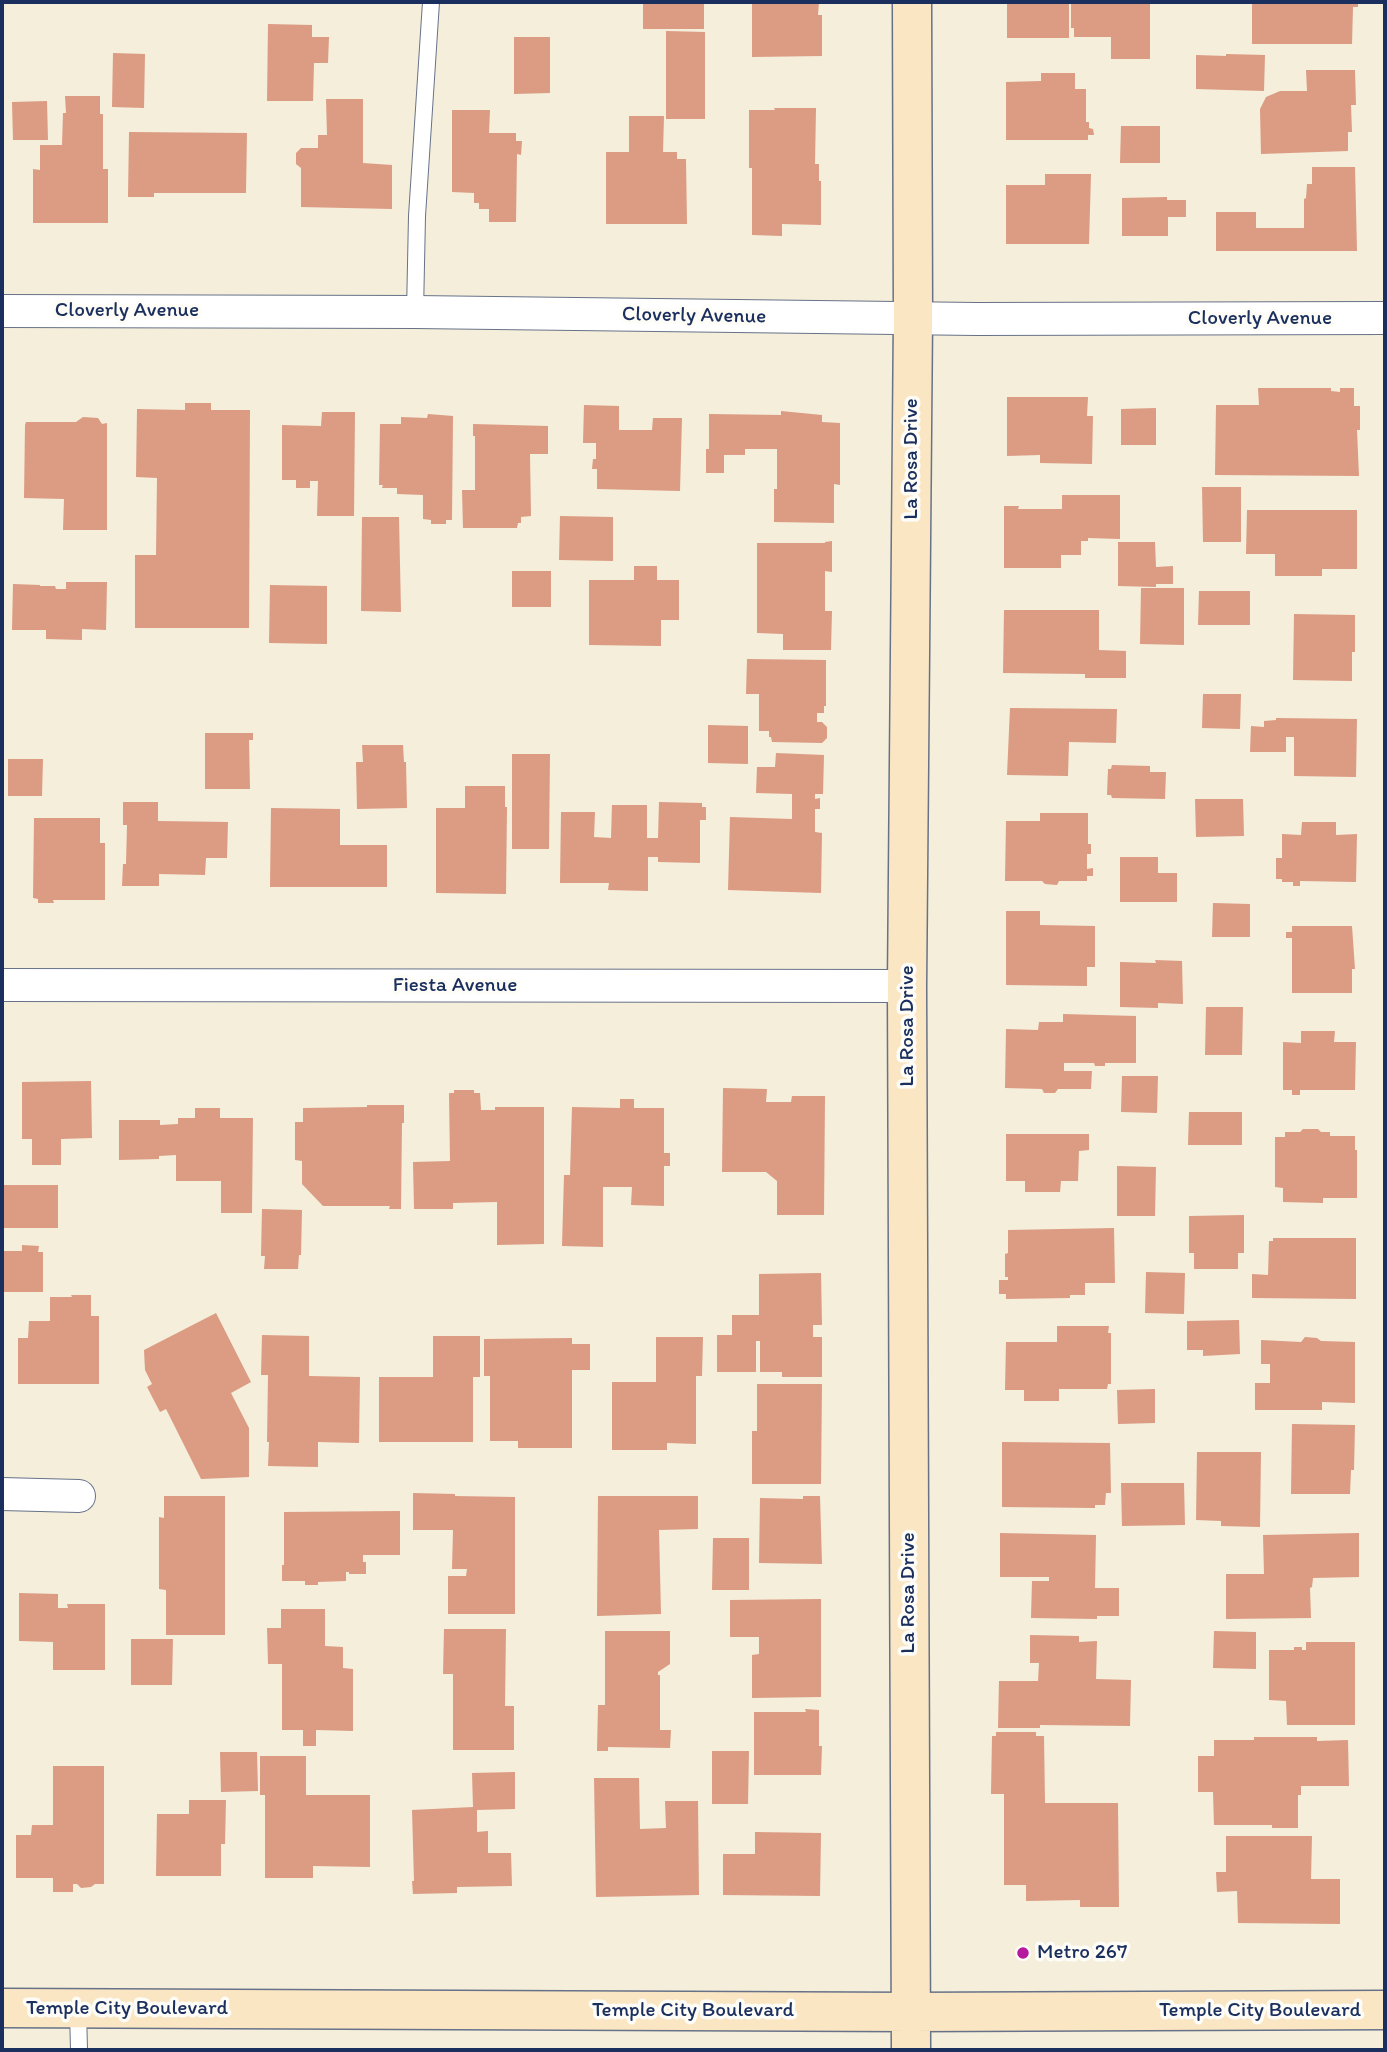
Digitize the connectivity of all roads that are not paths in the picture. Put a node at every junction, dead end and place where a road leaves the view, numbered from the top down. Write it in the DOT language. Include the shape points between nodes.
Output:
graph roads {
  1 [pos="431,2"];
  2 [pos="912,2"];
  3 [pos="2,311"];
  4 [pos="415,312"];
  5 [pos="913,318"];
  6 [pos="1385,318"];
  7 [pos="2,985"];
  8 [pos="907,986"];
  9 [pos="2,1494"];
  10 [pos="79,1496"];
  11 [pos="2,2008"];
  12 [pos="78,2010"];
  13 [pos="1385,2010"];
  14 [pos="911,2012"];
  15 [pos="79,2050"];
  16 [pos="911,2050"];
  1 -- 4 [label="lane"];
  2 -- 5 [label="street, La Rosa Drive"];
  3 -- 4 [label="street, Cloverly Avenue"];
  4 -- 5 [label="street, Cloverly Avenue"];
  5 -- 6 [label="street, Cloverly Avenue"];
  5 -- 8 [label="street, La Rosa Drive"];
  7 -- 8 [label="street, Fiesta Avenue"];
  8 -- 14 [label="street, La Rosa Drive"];
  9 -- 10 [label="street"];
  11 -- 12 [label="street, Temple City Boulevard"];
  12 -- 14 [label="street, Temple City Boulevard"];
  12 -- 15 [label="lane"];
  13 -- 14 [label="street, Temple City Boulevard"];
  14 -- 16 [label="street, La Rosa Drive"];
}
